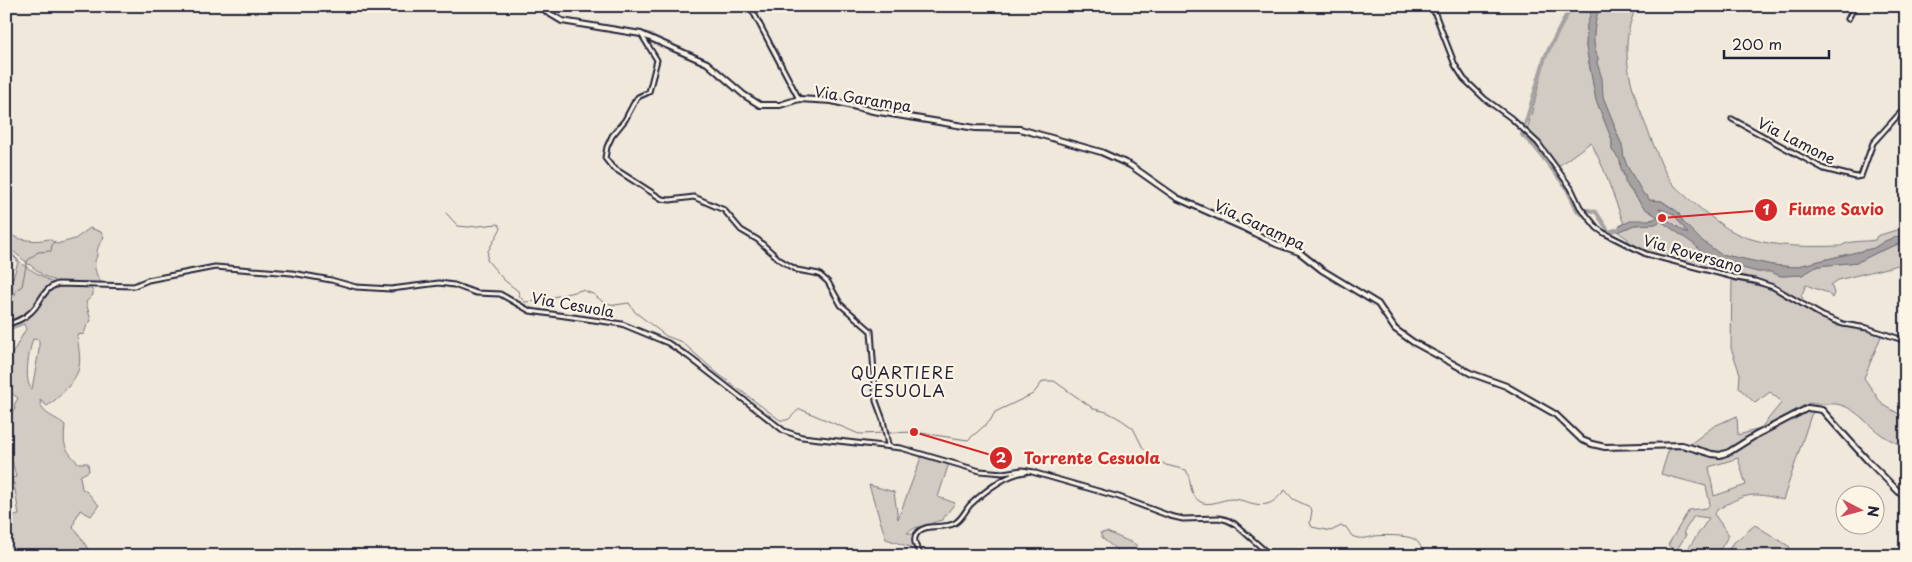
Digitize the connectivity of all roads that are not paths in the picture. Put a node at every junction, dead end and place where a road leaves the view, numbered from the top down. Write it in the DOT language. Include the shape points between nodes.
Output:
graph roads {
  1 [pos="542,6"];
  2 [pos="750,6"];
  3 [pos="1432,6"];
  4 [pos="1855,6"];
  5 [pos="1848,19"];
  6 [pos="641,34"];
  7 [pos="799,99"];
  8 [pos="1906,111"];
  9 [pos="1732,119"];
  10 [pos="6,325"];
  11 [pos="1906,341"];
  12 [pos="888,445"];
  13 [pos="1034,472"];
  14 [pos="1906,499"];
  15 [pos="922,556"];
  16 [pos="1271,556"];
  1 -- 6 [label="street, Via Garampa" via="562,21"];
  2 -- 7 [label="street"];
  3 -- 11 [label="street, Via Roversano" via="1455,65 1464,79 1538,143 1571,188 1580,207 1604,233 1646,254 1755,281 1823,316"];
  4 -- 5 [label="street"];
  6 -- 7 [label="street, Via Garampa" via="707,63 760,105 780,105"];
  6 -- 12 [label="street" via="657,60 652,85 649,92 638,97 612,136 605,158 618,172 662,198 694,197 724,210 741,230 780,260 797,270 819,274 828,282 841,305 871,331 876,401"];
  7 -- 14 [label="street, Via Garampa" via="832,101 975,128 1020,129 1101,152 1130,165 1177,198 1299,252 1378,304 1395,329 1413,342 1470,373 1506,386 1555,414 1582,440 1592,444 1605,447 1682,445 1720,455 1808,408 1822,410"];
  8 -- 9 [label="street, Via Lamone" via="1901,112 1873,143 1861,176 1856,178 1824,169"];
  10 -- 12 [label="street, Via Cesuola" via="25,317 48,289 58,284 134,286 215,266 292,273 356,287 391,289 447,283 476,293 500,294 530,310 622,324 675,348 784,431 802,437"];
  12 -- 13 [label="street, Via Cesuola" via="980,471"];
  13 -- 15 [label="street" via="1011,476 990,489 969,506 957,522 925,528 917,533 916,546"];
  13 -- 16 [label="street" via="1170,516 1227,520"];
}
